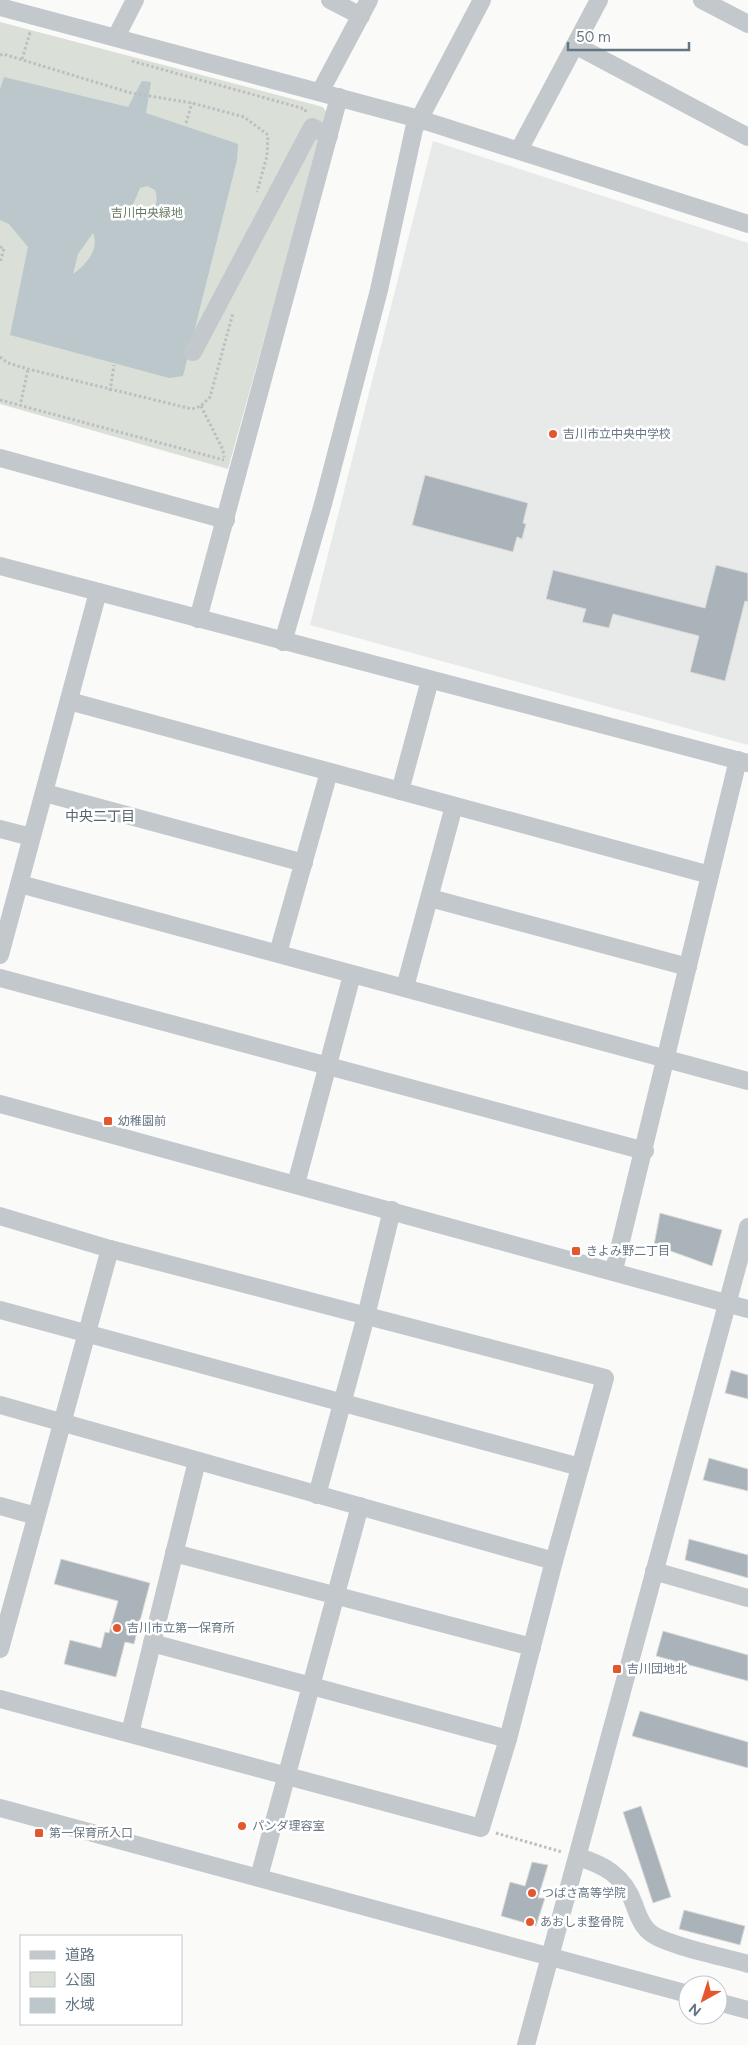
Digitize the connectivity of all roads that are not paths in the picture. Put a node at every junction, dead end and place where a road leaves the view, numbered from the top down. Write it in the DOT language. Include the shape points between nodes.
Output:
graph roads {
  1 [pos="136,0"];
  2 [pos="330,0"];
  3 [pos="369,0"];
  4 [pos="482,0"];
  5 [pos="599,0"];
  6 [pos="702,0"];
  7 [pos="0,7"];
  8 [pos="361,16"];
  9 [pos="748,24"];
  10 [pos="116,37"];
  11 [pos="575,45"];
  12 [pos="320,92"];
  13 [pos="339,97"];
  14 [pos="419,119"];
  15 [pos="329,136"];
  16 [pos="748,137"];
  17 [pos="519,150"];
  18 [pos="748,224"];
  19 [pos="194,352"];
  20 [pos="0,458"];
  21 [pos="226,520"];
  22 [pos="0,566"];
  23 [pos="98,592"];
  24 [pos="198,619"];
  25 [pos="283,642"];
  26 [pos="430,680"];
  27 [pos="69,702"];
  28 [pos="743,761"];
  29 [pos="329,772"];
  30 [pos="400,791"];
  31 [pos="45,793"];
  32 [pos="454,806"];
  33 [pos="0,829"];
  34 [pos="31,837"];
  35 [pos="304,864"];
  36 [pos="710,875"];
  37 [pos="20,884"];
  38 [pos="430,898"];
  39 [pos="278,953"];
  40 [pos="0,955"];
  41 [pos="688,967"];
  42 [pos="352,975"];
  43 [pos="0,978"];
  44 [pos="405,988"];
  45 [pos="666,1059"];
  46 [pos="328,1067"];
  47 [pos="748,1081"];
  48 [pos="0,1104"];
  49 [pos="645,1151"];
  50 [pos="296,1184"];
  51 [pos="392,1210"];
  52 [pos="0,1216"];
  53 [pos="748,1227"];
  54 [pos="110,1249"];
  55 [pos="614,1270"];
  56 [pos="728,1303"];
  57 [pos="748,1308"];
  58 [pos="0,1310"];
  59 [pos="366,1316"];
  60 [pos="88,1335"];
  61 [pos="342,1402"];
  62 [pos="0,1405"];
  63 [pos="62,1423"];
  64 [pos="197,1461"];
  65 [pos="580,1467"];
  66 [pos="317,1494"];
  67 [pos="0,1506"];
  68 [pos="360,1506"];
  69 [pos="36,1516"];
  70 [pos="174,1553"];
  71 [pos="554,1561"];
  72 [pos="654,1571"];
  73 [pos="336,1596"];
  74 [pos="748,1598"];
  75 [pos="6,1604"];
  76 [pos="152,1643"];
  77 [pos="532,1647"];
  78 [pos="0,1649"];
  79 [pos="312,1686"];
  80 [pos="0,1699"];
  81 [pos="130,1733"];
  82 [pos="508,1739"];
  83 [pos="286,1777"];
  84 [pos="0,1808"];
  85 [pos="578,1856"];
  86 [pos="259,1877"];
  87 [pos="550,1956"];
  88 [pos="748,1964"];
  89 [pos="678,1991"];
  90 [pos="728,2005"];
  91 [pos="748,2010"];
  92 [pos="526,2045"];
  1 -- 10 [label="street"];
  2 -- 8 [label="street"];
  3 -- 8 [label="street"];
  4 -- 14 [label="street"];
  5 -- 11 [label="street"];
  6 -- 9 [label="street"];
  7 -- 10 [label="street"];
  8 -- 12 [label="street"];
  10 -- 12 [label="street"];
  11 -- 16 [label="street"];
  11 -- 17 [label="street"];
  12 -- 13 [label="street"];
  13 -- 14 [label="street"];
  13 -- 15 [label="street"];
  14 -- 17 [label="street"];
  14 -- 25 [label="street" via="412,134 379,290 355,384"];
  15 -- 19 [label="street" via="312,128"];
  15 -- 21 [label="street"];
  17 -- 18 [label="street"];
  20 -- 21 [label="street"];
  21 -- 24 [label="street"];
  22 -- 23 [label="street"];
  23 -- 24 [label="street"];
  23 -- 27 [label="street"];
  24 -- 25 [label="street"];
  25 -- 26 [label="street"];
  26 -- 28 [label="street"];
  26 -- 30 [label="street"];
  27 -- 29 [label="street"];
  27 -- 31 [label="street"];
  28 -- 36 [label="street"];
  29 -- 30 [label="street"];
  29 -- 35 [label="street"];
  30 -- 32 [label="street"];
  31 -- 34 [label="street"];
  31 -- 35 [label="street"];
  32 -- 36 [label="street"];
  32 -- 38 [label="street"];
  33 -- 34 [label="street"];
  34 -- 37 [label="street"];
  35 -- 39 [label="street"];
  36 -- 41 [label="street"];
  37 -- 39 [label="street"];
  37 -- 40 [label="street"];
  38 -- 41 [label="street"];
  38 -- 44 [label="street"];
  39 -- 42 [label="street"];
  41 -- 45 [label="street"];
  42 -- 44 [label="street"];
  42 -- 46 [label="street"];
  43 -- 46 [label="street"];
  44 -- 45 [label="street"];
  45 -- 47 [label="street"];
  45 -- 49 [label="street"];
  46 -- 49 [label="street"];
  46 -- 50 [label="street"];
  48 -- 50 [label="street"];
  49 -- 55 [label="street"];
  50 -- 51 [label="street"];
  51 -- 55 [label="street"];
  51 -- 59 [label="street"];
  52 -- 54 [label="street"];
  53 -- 56 [label="street"];
  54 -- 59 [label="street"];
  54 -- 60 [label="street"];
  55 -- 56 [label="street"];
  56 -- 57 [label="street"];
  56 -- 72 [label="street"];
  58 -- 60 [label="street"];
  59 -- 61 [label="street"];
  59 -- 65 [label="street" via="606,1378"];
  60 -- 61 [label="street"];
  60 -- 63 [label="street"];
  61 -- 65 [label="street"];
  61 -- 66 [label="street"];
  62 -- 63 [label="street"];
  63 -- 64 [label="street"];
  63 -- 69 [label="street"];
  64 -- 66 [label="street"];
  64 -- 70 [label="street"];
  65 -- 71 [label="street"];
  66 -- 68 [label="street"];
  67 -- 69 [label="street"];
  68 -- 71 [label="street"];
  68 -- 73 [label="street"];
  69 -- 75 [label="street"];
  70 -- 73 [label="street"];
  70 -- 76 [label="street"];
  71 -- 77 [label="street"];
  72 -- 74 [label="street"];
  72 -- 85 [label="street"];
  73 -- 77 [label="street"];
  73 -- 79 [label="street"];
  75 -- 78 [label="street"];
  76 -- 79 [label="street"];
  76 -- 81 [label="street"];
  77 -- 82 [label="street"];
  79 -- 82 [label="street"];
  79 -- 83 [label="street"];
  80 -- 81 [label="street"];
  81 -- 83 [label="street"];
  82 -- 83 [label="street" via="482,1828"];
  83 -- 86 [label="street"];
  84 -- 86 [label="street"];
  85 -- 87 [label="street"];
  85 -- 88 [label="street" via="602,1864 621,1878 639,1919 651,1933"];
  86 -- 87 [label="street"];
  87 -- 89 [label="street"];
  87 -- 92 [label="street"];
  90 -- 91 [label="street"];
}
